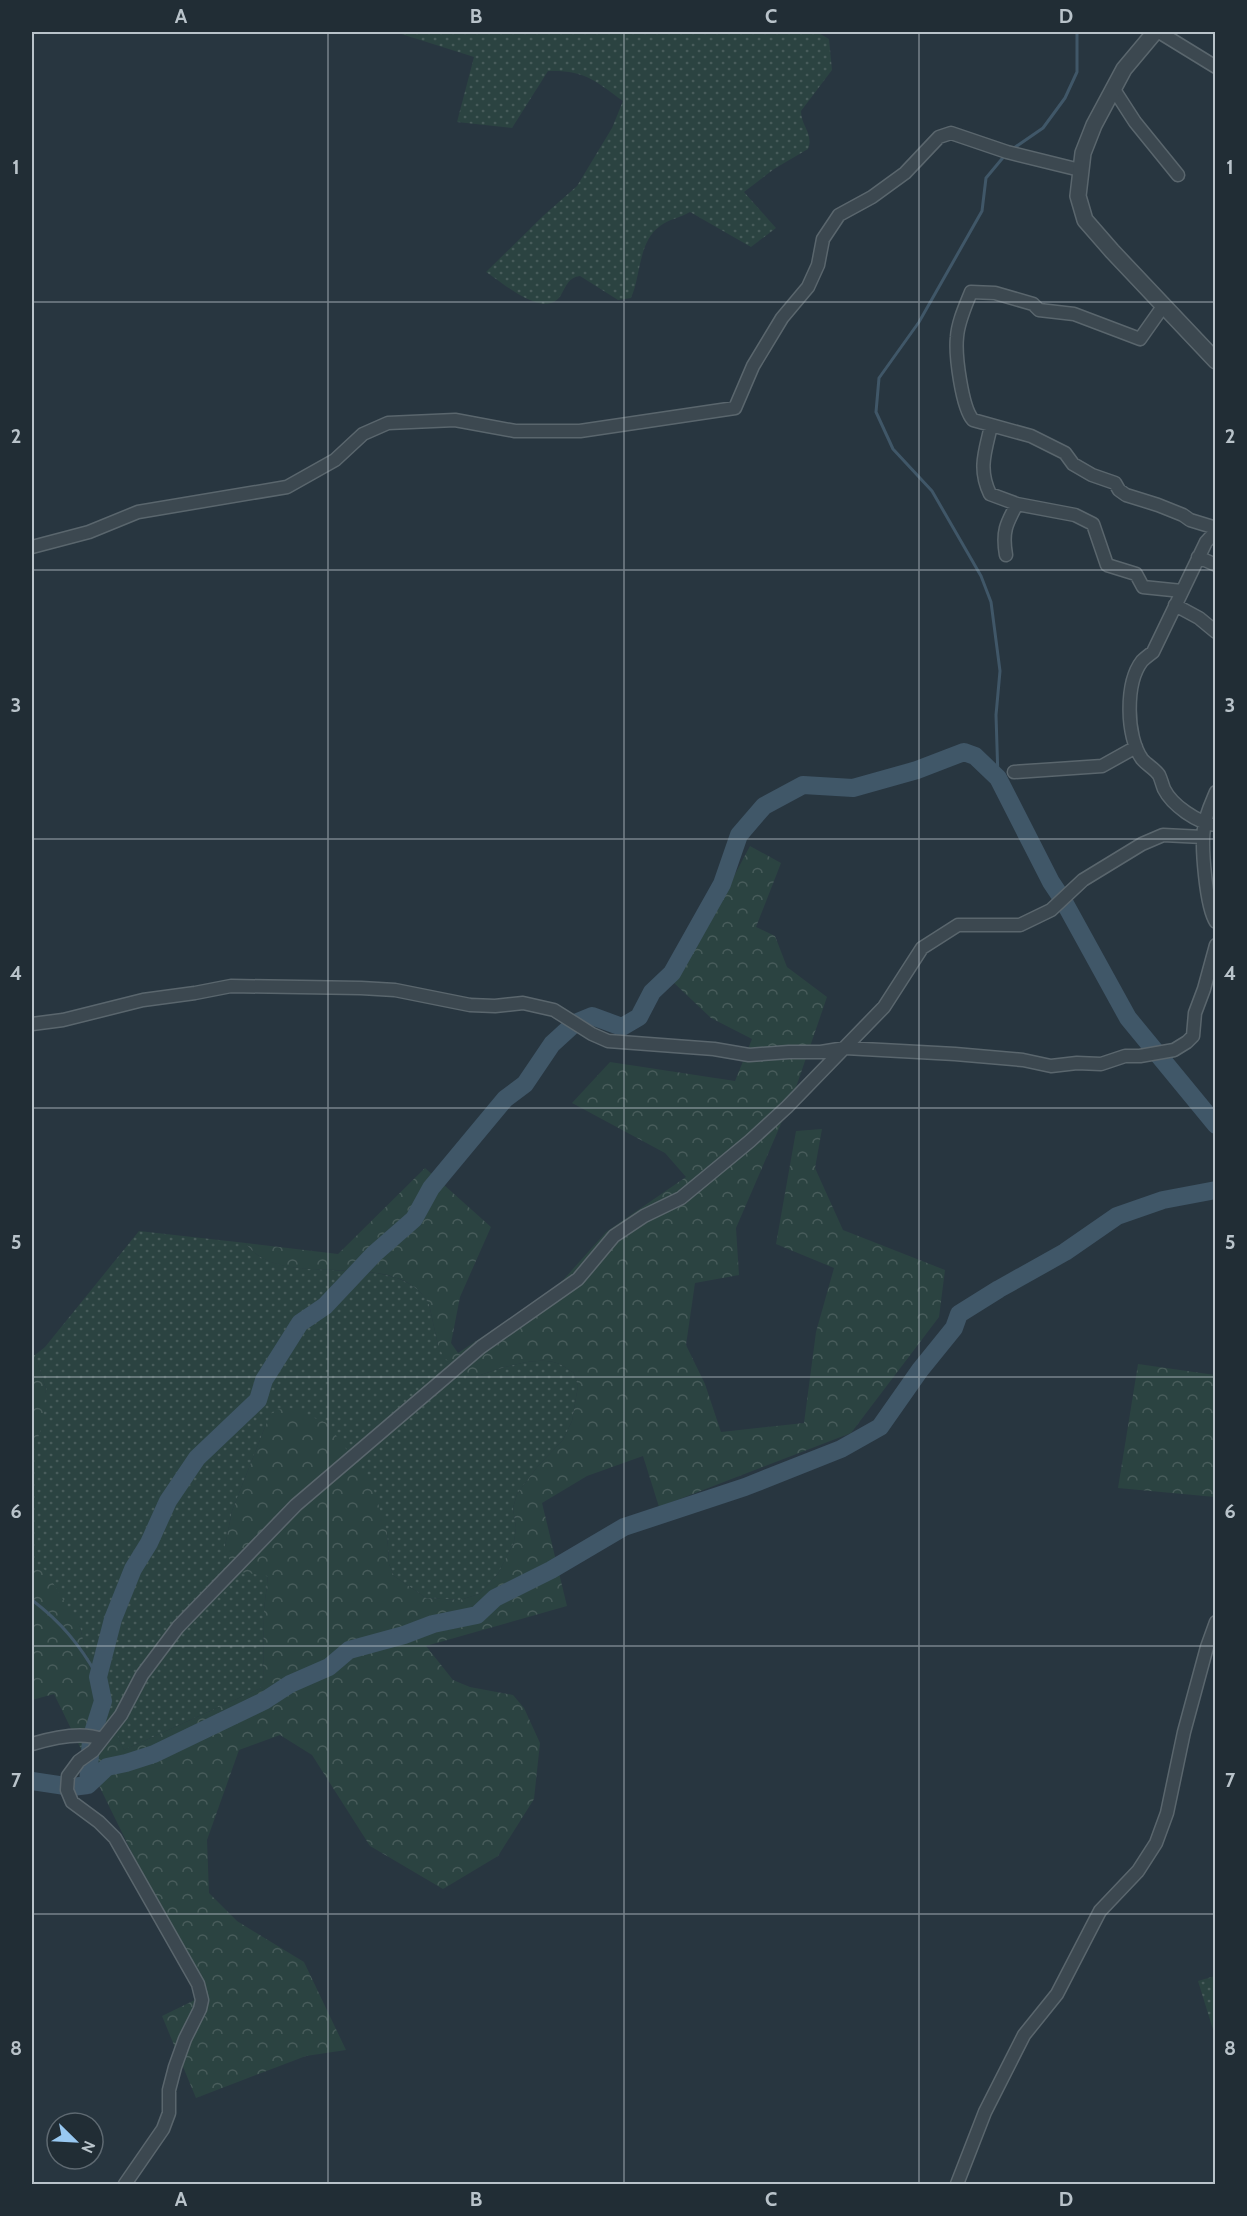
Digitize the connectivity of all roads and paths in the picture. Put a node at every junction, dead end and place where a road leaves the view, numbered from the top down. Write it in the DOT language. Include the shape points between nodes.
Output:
graph roads {
  1 [pos="1157,32"];
  2 [pos="1215,67"];
  3 [pos="1113,87"];
  4 [pos="1080,170"];
  5 [pos="1178,175"];
  6 [pos="1164,305"];
  7 [pos="1215,361"];
  8 [pos="991,426"];
  9 [pos="1017,504"];
  10 [pos="1215,530"];
  11 [pos="32,547"];
  12 [pos="1006,555"];
  13 [pos="1198,557"];
  14 [pos="1215,565"];
  15 [pos="1182,591"];
  16 [pos="1175,605"];
  17 [pos="1215,632"];
  18 [pos="1136,747"];
  19 [pos="1014,772"];
  20 [pos="1215,792"];
  21 [pos="1210,824"];
  22 [pos="1203,837"];
  23 [pos="1215,922"];
  24 [pos="1215,945"];
  25 [pos="32,1024"];
  26 [pos="845,1048"];
  27 [pos="1215,1622"];
  28 [pos="101,1739"];
  29 [pos="32,1744"];
  30 [pos="124,2184"];
  31 [pos="957,2184"];
  1 -- 2 [label="street"];
  1 -- 3 [label="street"];
  3 -- 4 [label="street" via="1083,153"];
  3 -- 5 [label="street"];
  4 -- 6 [label="street" via="1078,196 1085,220"];
  4 -- 11 [label="street" via="951,133 939,137 905,173 839,215 823,239 808,287 782,318 753,366 735,408 580,431 515,431 455,420 388,423 363,434 335,460 287,487 138,512 89,532"];
  6 -- 7 [label="street"];
  6 -- 8 [label="street" via="1140,339 1074,314 1039,310 1033,304 994,293 971,292 959,323 958,357 969,416"];
  8 -- 9 [label="street" via="982,478 990,494"];
  8 -- 10 [label="street" via="1031,436 1065,453 1073,464 1092,475 1115,483 1126,495"];
  9 -- 12 [label="street" via="1002,537"];
  9 -- 15 [label="street" via="1075,515 1093,524 1107,565 1136,574 1143,587"];
  10 -- 13 [label="street"];
  13 -- 14 [label="street"];
  13 -- 15 [label="street"];
  15 -- 16 [label="street"];
  16 -- 17 [label="street"];
  16 -- 18 [label="street" via="1153,652 1141,662 1131,688 1130,719"];
  18 -- 19 [label="street" via="1102,766"];
  18 -- 21 [label="street" via="1179,806"];
  20 -- 21 [label="street"];
  21 -- 22 [label="street"];
  22 -- 23 [label="street" via="1208,902"];
  22 -- 26 [label="street" via="1163,835 1142,844 1083,880 1051,910 1020,925 958,925 922,948 884,1007"];
  24 -- 26 [label="street" via="1192,1036 1174,1050 1125,1056 1101,1064 1051,1066 955,1054"];
  25 -- 26 [label="street" via="231,986 361,988 395,990 470,1005 523,1003 554,1010 608,1041 749,1055"];
  26 -- 28 [label="street" via="750,1141 681,1198 644,1215 614,1236 578,1279 481,1347 296,1505 178,1627"];
  27 -- 31 [label="street" via="1156,1843 1138,1871 1100,1911 1057,1994 1024,2035 985,2112"];
  28 -- 29 [label="street" via="79,1735"];
  28 -- 30 [label="street" via="68,1776 67,1790 72,1802 115,1838 198,1984 202,2001 175,2067 163,2129"];
}
